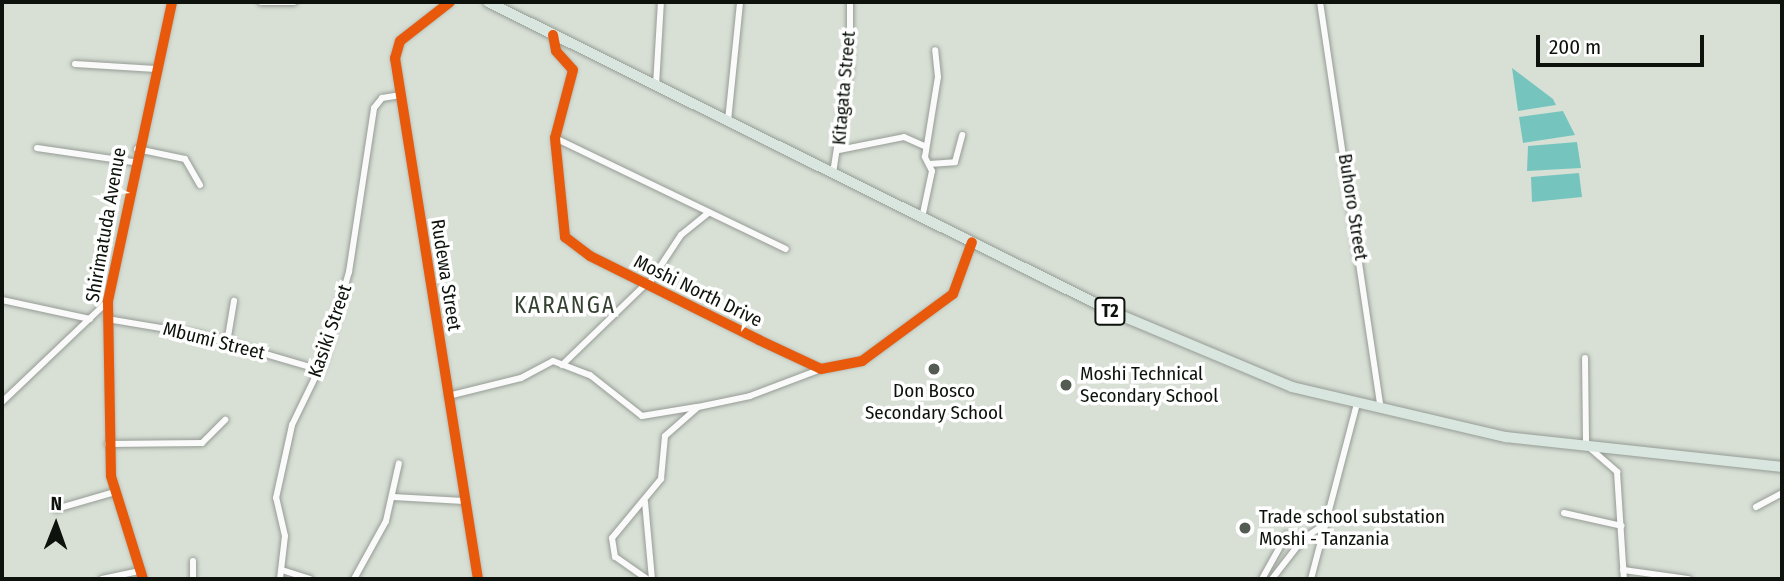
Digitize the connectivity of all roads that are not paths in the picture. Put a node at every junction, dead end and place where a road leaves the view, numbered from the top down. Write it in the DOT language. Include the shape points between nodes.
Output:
graph roads {
  1 [pos="172,2"];
  2 [pos="261,2"];
  3 [pos="294,2"];
  4 [pos="450,2"];
  5 [pos="488,2"];
  6 [pos="661,2"];
  7 [pos="740,2"];
  8 [pos="849,2"];
  9 [pos="1320,2"];
  10 [pos="553,35"];
  11 [pos="935,50"];
  12 [pos="75,64"];
  13 [pos="156,69"];
  14 [pos="656,87"];
  15 [pos="401,95"];
  16 [pos="728,121"];
  17 [pos="962,135"];
  18 [pos="555,138"];
  19 [pos="926,147"];
  20 [pos="37,148"];
  21 [pos="137,149"];
  22 [pos="839,150"];
  23 [pos="133,162"];
  24 [pos="929,164"];
  25 [pos="833,173"];
  26 [pos="201,185"];
  27 [pos="709,212"];
  28 [pos="922,218"];
  29 [pos="972,242"];
  30 [pos="786,249"];
  31 [pos="647,285"];
  32 [pos="2,300"];
  33 [pos="234,300"];
  34 [pos="108,301"];
  35 [pos="90,319"];
  36 [pos="107,319"];
  37 [pos="227,343"];
  38 [pos="1586,358"];
  39 [pos="562,365"];
  40 [pos="821,369"];
  41 [pos="320,370"];
  42 [pos="2,393"];
  43 [pos="10,396"];
  44 [pos="448,396"];
  45 [pos="2,402"];
  46 [pos="698,407"];
  47 [pos="1356,407"];
  48 [pos="1381,413"];
  49 [pos="225,419"];
  50 [pos="108,444"];
  51 [pos="1588,449"];
  52 [pos="399,463"];
  53 [pos="1782,467"];
  54 [pos="115,492"];
  55 [pos="1782,493"];
  56 [pos="393,498"];
  57 [pos="464,502"];
  58 [pos="645,502"];
  59 [pos="1756,507"];
  60 [pos="56,509"];
  61 [pos="1564,513"];
  62 [pos="1327,523"];
  63 [pos="1622,526"];
  64 [pos="1287,534"];
  65 [pos="193,561"];
  66 [pos="1623,569"];
  67 [pos="282,570"];
  68 [pos="141,571"];
  69 [pos="102,579"];
  70 [pos="143,579"];
  71 [pos="193,579"];
  72 [pos="280,579"];
  73 [pos="310,579"];
  74 [pos="354,579"];
  75 [pos="478,579"];
  76 [pos="650,579"];
  77 [pos="1262,579"];
  78 [pos="1272,579"];
  79 [pos="1311,579"];
  80 [pos="1624,579"];
  81 [pos="1688,579"];
  1 -- 13 [label="street, Shirimatuda Avenue"];
  2 -- 3 [label="street"];
  4 -- 15 [label="street, Rudewa Street" via="396,48"];
  5 -- 10 [label="highway, T2"];
  6 -- 14 [label="street"];
  7 -- 16 [label="street"];
  8 -- 22 [label="street, Kitagata Street"];
  9 -- 48 [label="street, Buhoro Street"];
  10 -- 14 [label="highway, T2"];
  10 -- 18 [label="street, Moshi North Drive" via="556,51 573,70"];
  11 -- 19 [label="street" via="938,77"];
  12 -- 13 [label="street"];
  13 -- 21 [label="street, Shirimatuda Avenue"];
  14 -- 16 [label="highway, T2"];
  15 -- 41 [label="street, Kasiki Street" via="382,98 374,108 355,246"];
  15 -- 44 [label="street, Rudewa Street"];
  16 -- 25 [label="highway, T2"];
  17 -- 24 [label="street" via="955,162"];
  18 -- 27 [label="street"];
  18 -- 31 [label="street, Moshi North Drive" via="565,237"];
  19 -- 22 [label="street" via="904,137"];
  19 -- 24 [label="street"];
  20 -- 23 [label="street"];
  21 -- 23 [label="street, Shirimatuda Avenue"];
  21 -- 26 [label="street" via="185,159"];
  22 -- 25 [label="street, Kitagata Street"];
  23 -- 34 [label="street, Shirimatuda Avenue"];
  24 -- 28 [label="street"];
  25 -- 28 [label="highway, T2"];
  27 -- 30 [label="street"];
  27 -- 31 [label="street" via="681,235"];
  28 -- 29 [label="highway, T2"];
  29 -- 40 [label="street" via="948,299 862,361"];
  29 -- 47 [label="highway, T2" via="1218,359"];
  31 -- 39 [label="street"];
  31 -- 40 [label="street, Moshi North Drive"];
  32 -- 35 [label="street"];
  33 -- 37 [label="street"];
  34 -- 35 [label="street"];
  34 -- 36 [label="street, Shirimatuda Avenue"];
  35 -- 43 [label="street"];
  36 -- 37 [label="street, Mbumi Street"];
  36 -- 50 [label="street, Shirimatuda Avenue"];
  37 -- 41 [label="street, Mbumi Street"];
  38 -- 51 [label="street"];
  39 -- 44 [label="street" via="550,362 521,378"];
  39 -- 46 [label="street" via="590,375 642,416"];
  40 -- 46 [label="street" via="750,396"];
  41 -- 67 [label="street, Kasiki Street" via="295,416 278,486 285,536"];
  42 -- 43 [label="street"];
  43 -- 45 [label="street"];
  44 -- 57 [label="street, Rudewa Street"];
  46 -- 58 [label="street" via="663,438 661,479"];
  47 -- 48 [label="highway, T2"];
  47 -- 62 [label="street"];
  48 -- 51 [label="highway, T2"];
  49 -- 50 [label="street" via="202,443"];
  50 -- 54 [label="street, Shirimatuda Avenue"];
  51 -- 53 [label="highway, T2"];
  51 -- 63 [label="street" via="1618,472"];
  52 -- 56 [label="street"];
  54 -- 60 [label="street"];
  54 -- 68 [label="street, Shirimatuda Avenue"];
  55 -- 59 [label="street"];
  56 -- 57 [label="street"];
  56 -- 74 [label="street"];
  57 -- 75 [label="street, Rudewa Street"];
  58 -- 76 [label="street"];
  58 -- 76 [label="street" via="617,530 612,547 615,557"];
  61 -- 63 [label="street"];
  62 -- 78 [label="street" via="1303,539"];
  62 -- 79 [label="street"];
  63 -- 66 [label="street"];
  64 -- 77 [label="street"];
  65 -- 71 [label="street"];
  66 -- 80 [label="street"];
  66 -- 81 [label="street"];
  67 -- 72 [label="street, Kasiki Street"];
  67 -- 73 [label="street"];
  68 -- 69 [label="street"];
  68 -- 70 [label="street, Shirimatuda Avenue"];
}
